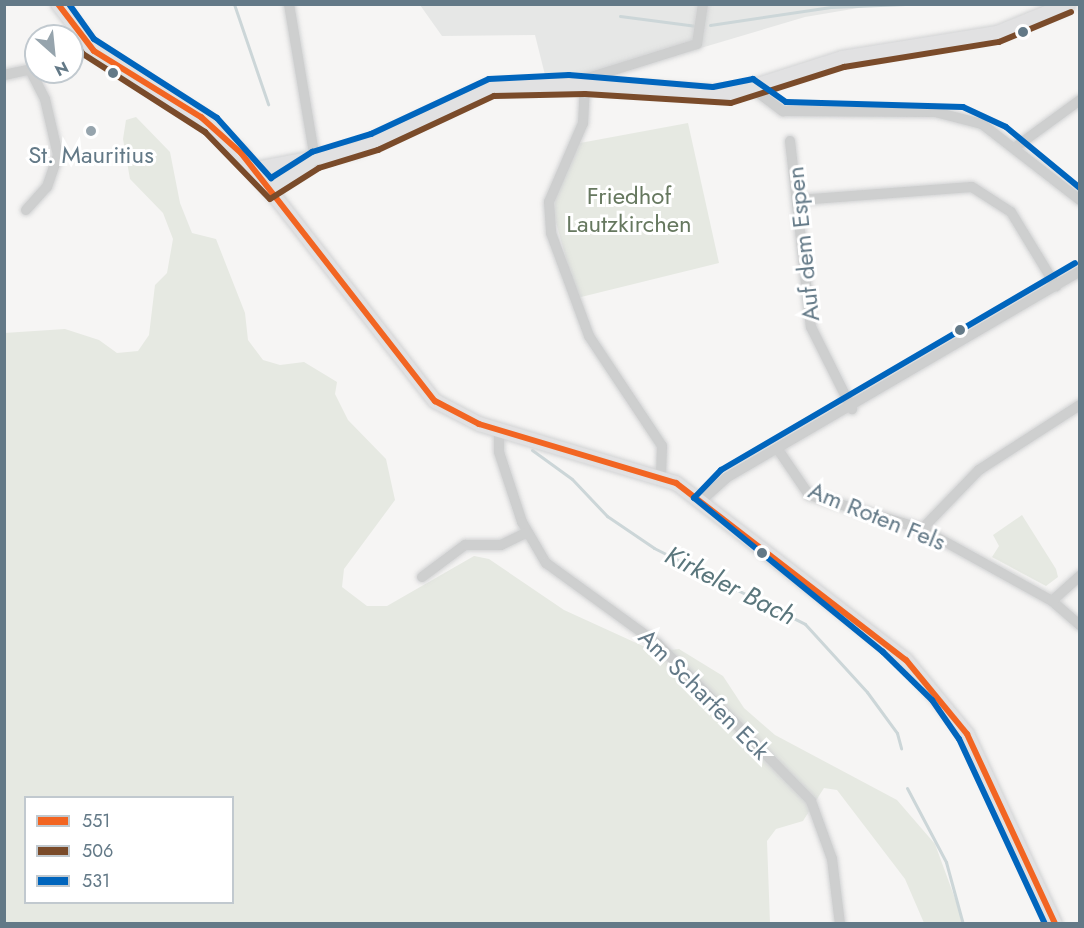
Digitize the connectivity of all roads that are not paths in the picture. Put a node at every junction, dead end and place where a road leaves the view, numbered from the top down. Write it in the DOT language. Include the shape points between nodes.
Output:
graph roads {
  1 [pos="58,4"];
  2 [pos="289,4"];
  3 [pos="703,4"];
  4 [pos="1068,4"];
  5 [pos="68,24"];
  6 [pos="84,43"];
  7 [pos="24,71"];
  8 [pos="4,75"];
  9 [pos="39,84"];
  10 [pos="569,84"];
  11 [pos="585,84"];
  12 [pos="752,88"];
  13 [pos="1080,100"];
  14 [pos="790,141"];
  15 [pos="1017,146"];
  16 [pos="315,160"];
  17 [pos="256,169"];
  18 [pos="270,190"];
  19 [pos="799,200"];
  20 [pos="1080,200"];
  21 [pos="26,210"];
  22 [pos="1080,271"];
  23 [pos="1056,286"];
  24 [pos="1080,405"];
  25 [pos="852,409"];
  26 [pos="499,430"];
  27 [pos="779,451"];
  28 [pos="661,476"];
  29 [pos="703,499"];
  30 [pos="922,529"];
  31 [pos="526,533"];
  32 [pos="1080,576"];
  33 [pos="422,577"];
  34 [pos="1052,601"];
  35 [pos="1080,625"];
  36 [pos="840,924"];
  37 [pos="1055,924"];
  1 -- 5 [label="main road"];
  2 -- 16 [label="street"];
  3 -- 10 [label="street" via="697,44"];
  4 -- 12 [label="main road" via="997,33 851,56"];
  6 -- 17 [label="main road" via="211,124"];
  7 -- 8 [label="street"];
  9 -- 21 [label="street" via="58,154 47,188"];
  10 -- 11 [label="main road"];
  10 -- 16 [label="main road" via="492,87 374,142"];
  11 -- 12 [label="main road" via="714,96"];
  11 -- 28 [label="street" via="583,123 549,202 551,233 589,336 662,446"];
  12 -- 15 [label="street" via="783,111 961,116"];
  13 -- 15 [label="street"];
  14 -- 19 [label="street, Auf dem Espen"];
  15 -- 20 [label="street"];
  16 -- 17 [label="main road"];
  16 -- 18 [label="main road"];
  17 -- 18 [label="main road"];
  18 -- 26 [label="main road" via="435,401"];
  19 -- 23 [label="street" via="972,187 1011,212"];
  19 -- 25 [label="street, Auf dem Espen" via="811,327"];
  22 -- 23 [label="street"];
  23 -- 25 [label="street"];
  24 -- 30 [label="street" via="979,470"];
  25 -- 27 [label="street"];
  26 -- 28 [label="main road"];
  26 -- 31 [label="street, Am Scharfen Eck" via="500,452"];
  27 -- 29 [label="street" via="726,478"];
  27 -- 30 [label="street, Am Roten Fels" via="809,495"];
  28 -- 29 [label="main road"];
  29 -- 37 [label="main road" via="889,645 939,694 967,734"];
  30 -- 34 [label="street, Am Roten Fels"];
  31 -- 33 [label="street" via="501,545 465,545"];
  31 -- 36 [label="street, Am Scharfen Eck" via="557,574 664,650 798,784 820,818"];
  32 -- 34 [label="street"];
  34 -- 35 [label="street, Am Roten Fels"];
}
